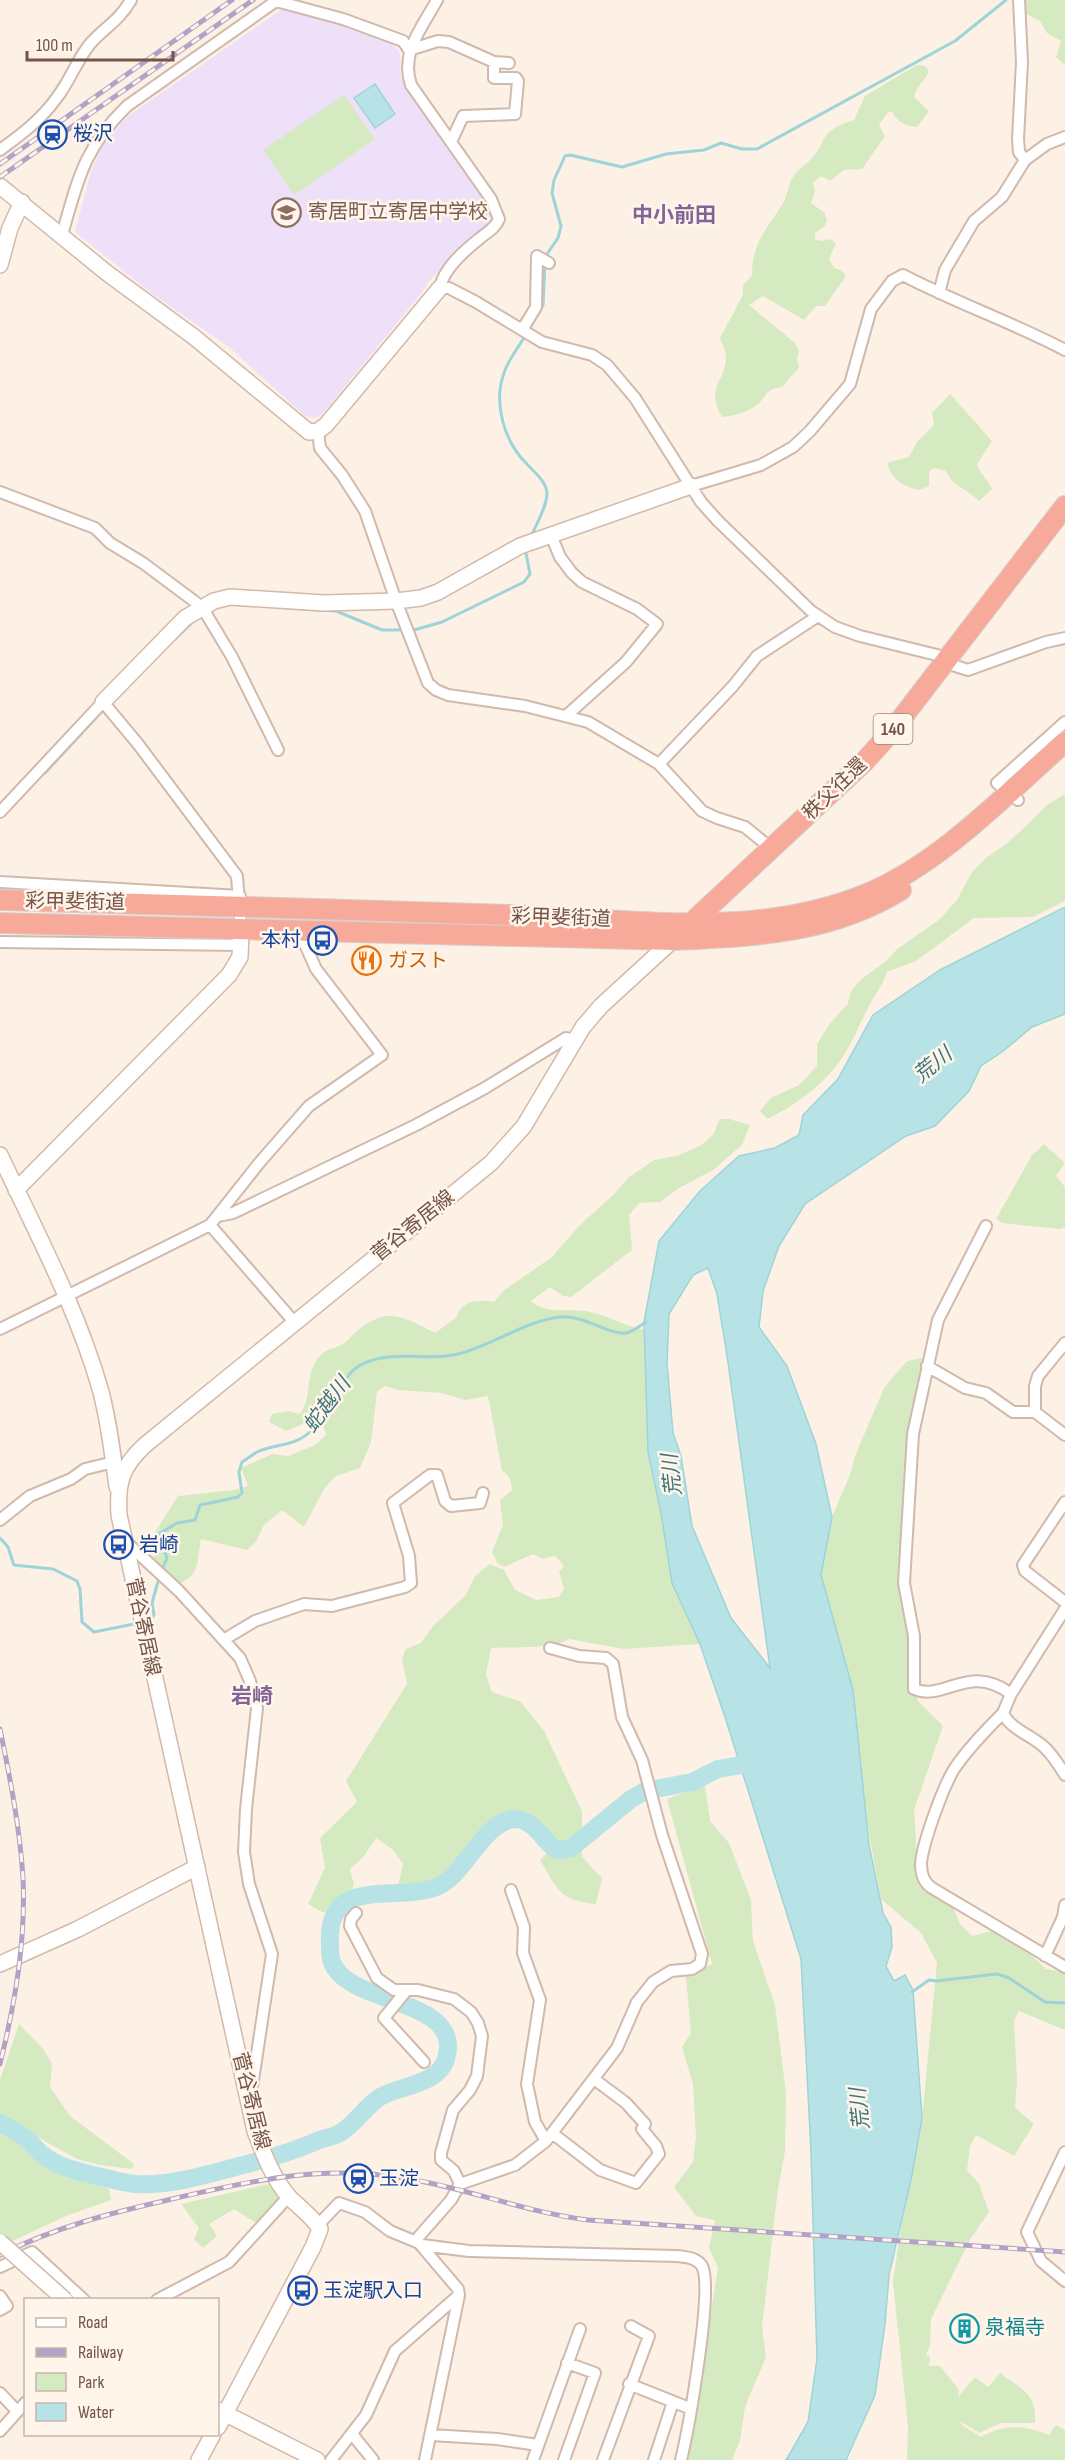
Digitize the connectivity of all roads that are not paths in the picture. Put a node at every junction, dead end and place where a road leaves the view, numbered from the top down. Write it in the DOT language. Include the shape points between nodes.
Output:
graph roads {
  1 [pos="131,0"];
  2 [pos="437,0"];
  3 [pos="1019,0"];
  4 [pos="409,50"];
  5 [pos="494,62"];
  6 [pos="509,63"];
  7 [pos="1065,137"];
  8 [pos="451,142"];
  9 [pos="0,150"];
  10 [pos="1025,160"];
  11 [pos="0,186"];
  12 [pos="22,202"];
  13 [pos="62,235"];
  14 [pos="549,263"];
  15 [pos="0,265"];
  16 [pos="440,288"];
  17 [pos="939,293"];
  18 [pos="522,330"];
  19 [pos="1065,350"];
  20 [pos="318,431"];
  21 [pos="691,486"];
  22 [pos="0,492"];
  23 [pos="1065,506"];
  24 [pos="551,535"];
  25 [pos="396,601"];
  26 [pos="202,607"];
  27 [pos="818,616"];
  28 [pos="1065,638"];
  29 [pos="947,660"];
  30 [pos="103,702"];
  31 [pos="566,716"];
  32 [pos="1065,722"];
  33 [pos="1065,742"];
  34 [pos="278,750"];
  35 [pos="1065,760"];
  36 [pos="659,764"];
  37 [pos="1013,796"];
  38 [pos="0,812"];
  39 [pos="772,849"];
  40 [pos="0,882"];
  41 [pos="0,900"];
  42 [pos="240,900"];
  43 [pos="841,911"];
  44 [pos="0,923"];
  45 [pos="691,924"];
  46 [pos="545,926"];
  47 [pos="299,931"];
  48 [pos="241,937"];
  49 [pos="673,940"];
  50 [pos="0,942"];
  51 [pos="575,1040"];
  52 [pos="0,1155"];
  53 [pos="16,1190"];
  54 [pos="214,1221"];
  55 [pos="986,1226"];
  56 [pos="65,1296"];
  57 [pos="295,1323"];
  58 [pos="0,1329"];
  59 [pos="1065,1343"];
  60 [pos="927,1366"];
  61 [pos="1035,1412"];
  62 [pos="1065,1436"];
  63 [pos="114,1462"];
  64 [pos="117,1491"];
  65 [pos="483,1493"];
  66 [pos="1065,1502"];
  67 [pos="0,1520"];
  68 [pos="124,1539"];
  69 [pos="1065,1602"];
  70 [pos="1065,1610"];
  71 [pos="225,1640"];
  72 [pos="550,1648"];
  73 [pos="1011,1694"];
  74 [pos="1003,1713"];
  75 [pos="1065,1775"];
  76 [pos="197,1867"];
  77 [pos="511,1890"];
  78 [pos="356,1913"];
  79 [pos="1064,1913"];
  80 [pos="1045,1956"];
  81 [pos="0,1964"];
  82 [pos="1065,1967"];
  83 [pos="404,1994"];
  84 [pos="424,2062"];
  85 [pos="594,2079"];
  86 [pos="246,2087"];
  87 [pos="549,2137"];
  88 [pos="1065,2152"];
  89 [pos="460,2184"];
  90 [pos="289,2196"];
  91 [pos="318,2225"];
  92 [pos="0,2242"];
  93 [pos="418,2243"];
  94 [pos="0,2267"];
  95 [pos="1065,2281"];
  96 [pos="459,2295"];
  97 [pos="0,2296"];
  98 [pos="63,2298"];
  99 [pos="82,2298"];
  100 [pos="161,2298"];
  101 [pos="0,2310"];
  102 [pos="631,2326"];
  103 [pos="580,2329"];
  104 [pos="567,2363"];
  105 [pos="629,2384"];
  106 [pos="0,2393"];
  107 [pos="673,2402"];
  108 [pos="24,2404"];
  109 [pos="689,2409"];
  110 [pos="17,2411"];
  111 [pos="220,2417"];
  112 [pos="0,2431"];
  113 [pos="352,2434"];
  114 [pos="431,2435"];
  115 [pos="212,2436"];
  116 [pos="538,2445"];
  117 [pos="199,2460"];
  118 [pos="317,2460"];
  119 [pos="331,2460"];
  120 [pos="373,2460"];
  121 [pos="425,2460"];
  122 [pos="533,2460"];
  123 [pos="564,2460"];
  124 [pos="603,2460"];
  125 [pos="654,2460"];
  126 [pos="681,2460"];
  1 -- 9 [label="street" via="122,16 88,46 39,120"];
  2 -- 4 [label="street"];
  3 -- 10 [label="street" via="1022,62 1018,139 1019,152"];
  4 -- 5 [label="street" via="438,41 449,42"];
  4 -- 8 [label="street" via="407,73 411,85"];
  4 -- 13 [label="street" via="403,42 344,19 276,0 128,106 108,125 91,150 77,183"];
  5 -- 6 [label="street"];
  5 -- 8 [label="street" via="494,78 518,81 515,114 463,116"];
  7 -- 10 [label="street"];
  8 -- 16 [label="street" via="491,199 499,219 442,277"];
  10 -- 17 [label="street" via="1002,196 974,221 945,270"];
  11 -- 12 [label="street"];
  12 -- 13 [label="street"];
  12 -- 15 [label="street"];
  13 -- 20 [label="street" via="212,352 301,428"];
  14 -- 18 [label="street" via="537,256 536,307"];
  16 -- 18 [label="street" via="449,288"];
  16 -- 20 [label="street"];
  17 -- 19 [label="street"];
  17 -- 21 [label="street" via="903,274 898,276 871,309 849,384 810,431 793,447 761,465"];
  18 -- 21 [label="street" via="542,342 592,355 607,365 635,398"];
  20 -- 25 [label="street" via="320,448 365,511"];
  21 -- 24 [label="street"];
  21 -- 27 [label="street" via="717,520"];
  22 -- 26 [label="street" via="95,528 110,543"];
  23 -- 29 [label="highway, 秩父往還 / 140"];
  24 -- 25 [label="street" via="510,551 438,592"];
  24 -- 31 [label="street" via="560,557 582,582 637,609 657,624 626,662"];
  25 -- 26 [label="street" via="324,603 230,597"];
  25 -- 31 [label="street" via="428,683 436,690"];
  26 -- 30 [label="street" via="185,618"];
  26 -- 34 [label="street" via="232,657"];
  27 -- 29 [label="street" via="860,636"];
  27 -- 36 [label="street" via="757,656"];
  28 -- 29 [label="street" via="968,670"];
  29 -- 39 [label="highway, 秩父往還 / 140" via="864,762"];
  30 -- 38 [label="street"];
  30 -- 42 [label="street" via="237,876"];
  31 -- 36 [label="street" via="588,722"];
  32 -- 37 [label="street" via="996,783"];
  33 -- 37 [label="highway, 彩甲斐街道"];
  35 -- 37 [label="highway, 彩甲斐街道"];
  36 -- 39 [label="street" via="702,811 745,827"];
  37 -- 43 [label="highway, 彩甲斐街道" via="905,876 864,895"];
  39 -- 45 [label="highway, 秩父往還 / 140"];
  40 -- 42 [label="street" via="47,889"];
  41 -- 42 [label="highway, 彩甲斐街道"];
  42 -- 46 [label="highway, 彩甲斐街道"];
  42 -- 48 [label="street"];
  43 -- 45 [label="highway, 彩甲斐街道" via="775,920"];
  43 -- 49 [label="highway, 彩甲斐街道" via="763,936"];
  44 -- 48 [label="highway, 彩甲斐街道"];
  45 -- 46 [label="highway, 彩甲斐街道"];
  45 -- 49 [label="highway, 秩父往還 / 140"];
  46 -- 47 [label="highway, 彩甲斐街道"];
  46 -- 49 [label="highway, 彩甲斐街道"];
  47 -- 48 [label="highway, 彩甲斐街道"];
  47 -- 54 [label="street" via="316,969 382,1055 309,1106"];
  48 -- 50 [label="street" via="47,937"];
  48 -- 53 [label="street" via="237,964 230,975"];
  49 -- 51 [label="street, 菅谷寄居線" via="602,1006"];
  51 -- 54 [label="street" via="566,1038 416,1125"];
  51 -- 57 [label="street, 菅谷寄居線" via="524,1126 491,1163"];
  52 -- 53 [label="street"];
  53 -- 56 [label="street"];
  54 -- 56 [label="street"];
  54 -- 57 [label="street"];
  55 -- 60 [label="street" via="938,1320"];
  56 -- 58 [label="street"];
  56 -- 63 [label="street" via="101,1392"];
  57 -- 64 [label="street, 菅谷寄居線" via="135,1455 127,1464"];
  59 -- 61 [label="street" via="1038,1376"];
  60 -- 61 [label="street" via="966,1388 986,1393 1013,1412"];
  60 -- 73 [label="street" via="913,1434 904,1583 914,1636 914,1689 923,1693 978,1680 1000,1686"];
  61 -- 62 [label="street"];
  63 -- 64 [label="street"];
  63 -- 67 [label="street" via="96,1464 30,1496"];
  64 -- 68 [label="street, 菅谷寄居線"];
  65 -- 71 [label="street" via="480,1503 451,1506 445,1501 437,1475 430,1475 393,1503 412,1577 405,1587 332,1606 304,1604 255,1621"];
  66 -- 69 [label="street" via="1023,1565 1024,1571"];
  68 -- 71 [label="street"];
  68 -- 76 [label="street, 菅谷寄居線"];
  70 -- 73 [label="street"];
  71 -- 86 [label="street" via="246,1668 257,1708 244,1852 249,1884 272,1954 252,2087"];
  72 -- 85 [label="street" via="606,1658 613,1664 622,1717 642,1760 702,1954 700,1964 692,1969 670,1971 653,1982 637,2002 622,2039"];
  73 -- 74 [label="street"];
  74 -- 75 [label="street" via="1006,1721 1042,1745"];
  74 -- 80 [label="street" via="949,1778 921,1865 923,1879"];
  76 -- 81 [label="street" via="78,1929"];
  76 -- 86 [label="street, 菅谷寄居線"];
  77 -- 87 [label="street" via="524,1927 524,1953 540,2000 527,2084 535,2122"];
  78 -- 83 [label="street" via="350,1926 377,1978"];
  79 -- 80 [label="street"];
  80 -- 82 [label="street"];
  83 -- 84 [label="street" via="384,2018"];
  83 -- 89 [label="street" via="418,1990 454,2000 471,2012 482,2036 477,2076 453,2110 441,2153 441,2160 454,2171"];
  85 -- 87 [label="street"];
  85 -- 87 [label="street" via="626,2103 645,2124 642,2129 659,2154 636,2183 600,2170"];
  86 -- 90 [label="street, 菅谷寄居線" via="264,2155"];
  87 -- 89 [label="street" via="515,2165"];
  88 -- 95 [label="street" via="1028,2232 1041,2261"];
  89 -- 93 [label="street"];
  90 -- 91 [label="street, 菅谷寄居線"];
  90 -- 100 [label="street" via="230,2262"];
  91 -- 93 [label="street" via="334,2206 342,2203"];
  91 -- 111 [label="street" via="313,2247"];
  92 -- 98 [label="street, bridge"];
  93 -- 96 [label="street"];
  93 -- 109 [label="street" via="469,2251 692,2258 701,2264 706,2289 703,2333"];
  94 -- 99 [label="street" via="32,2252"];
  96 -- 113 [label="street" via="395,2351 366,2415"];
  96 -- 114 [label="street"];
  97 -- 101 [label="street" via="7,2306"];
  102 -- 105 [label="street" via="649,2336"];
  103 -- 104 [label="street"];
  104 -- 116 [label="street"];
  104 -- 123 [label="street" via="595,2373"];
  105 -- 107 [label="street"];
  105 -- 124 [label="street"];
  106 -- 110 [label="street"];
  107 -- 109 [label="street"];
  107 -- 125 [label="street"];
  108 -- 110 [label="street"];
  109 -- 126 [label="street"];
  110 -- 112 [label="street"];
  111 -- 118 [label="street"];
  113 -- 119 [label="street"];
  113 -- 120 [label="street"];
  114 -- 116 [label="street"];
  114 -- 121 [label="street"];
  115 -- 117 [label="street"];
  116 -- 122 [label="street"];
}
